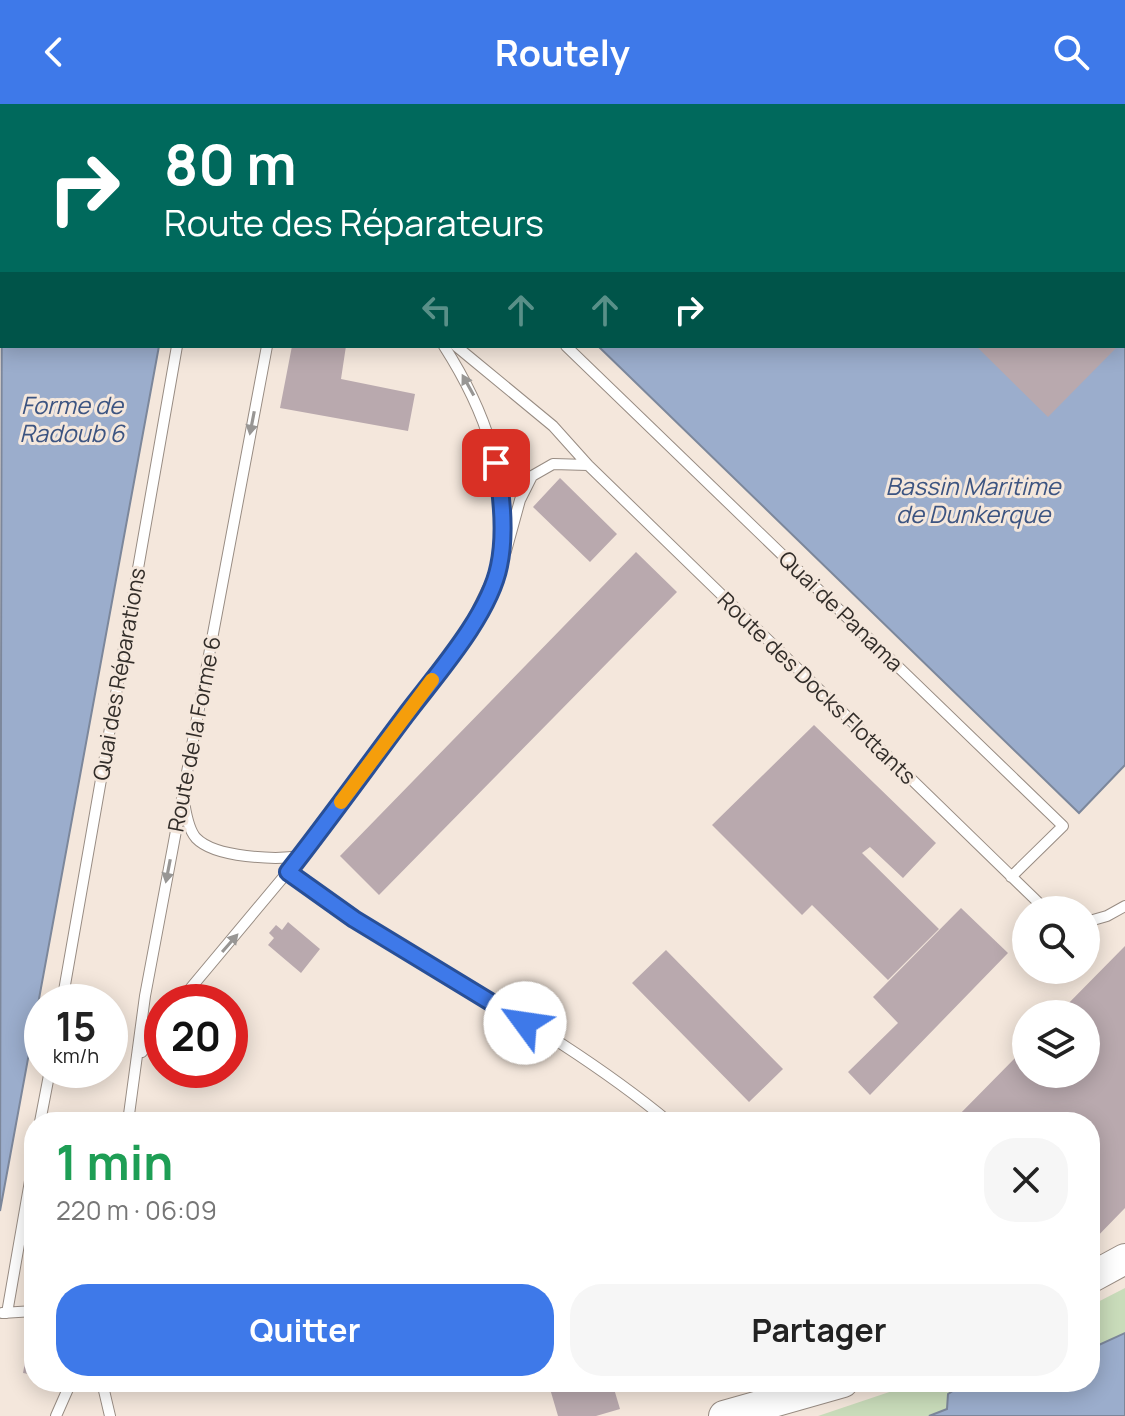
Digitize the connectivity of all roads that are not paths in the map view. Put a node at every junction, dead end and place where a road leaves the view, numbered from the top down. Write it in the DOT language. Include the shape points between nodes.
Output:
graph roads {
  1 [pos="177,348"];
  2 [pos="267,348"];
  3 [pos="445,348"];
  4 [pos="458,348"];
  5 [pos="568,348"];
  6 [pos="588,465"];
  7 [pos="499,569"];
  8 [pos="183,792"];
  9 [pos="301,856"];
  10 [pos="288,872"];
  11 [pos="1011,877"];
  12 [pos="1031,896"];
  13 [pos="1125,906"];
  14 [pos="1100,918"];
  15 [pos="65,984"];
  16 [pos="194,984"];
  17 [pos="144,1051"];
  18 [pos="138,1061"];
  19 [pos="47,1088"];
  20 [pos="42,1112"];
  21 [pos="130,1112"];
  22 [pos="655,1112"];
  23 [pos="24,1208"];
  24 [pos="1125,1259"];
  25 [pos="1100,1273"];
  26 [pos="24,1312"];
  27 [pos="3,1313"];
  28 [pos="67,1392"];
  29 [pos="104,1392"];
  30 [pos="808,1392"];
  31 [pos="56,1416"];
  32 [pos="110,1416"];
  33 [pos="724,1416"];
  1 -- 15 [label="lane, Quai des Réparations"];
  2 -- 8 [label="lane, Route de la Forme 6, one-way"];
  7 -- 3 [label="lane, one-way" via="502,498 491,442 477,401"];
  4 -- 6 [label="lane, Route des Docks Flottants" via="553,426"];
  5 -- 11 [label="lane, Quai de Panama" via="1063,826"];
  6 -- 7 [label="lane" via="553,464 532,476"];
  6 -- 11 [label="lane, Route des Docks Flottants"];
  7 -- 9 [label="lane" via="456,647"];
  8 -- 9 [label="lane" via="192,831 204,843 266,859"];
  8 -- 18 [label="lane, Route de la Forme 6, one-way"];
  9 -- 10 [label="lane"];
  16 -- 10 [label="lane, one-way"];
  10 -- 22 [label="lane" via="354,919 583,1059"];
  11 -- 12 [label="lane, Route des Docks Flottants"];
  13 -- 14 [label="lane"];
  17 -- 18 [label="lane"];
  18 -- 21 [label="lane, Route de la Forme 6"];
  19 -- 20 [label="lane"];
  23 -- 27 [label="lane"];
  24 -- 25 [label="street"];
  26 -- 27 [label="lane"];
  28 -- 31 [label="lane"];
  29 -- 32 [label="lane"];
  30 -- 33 [label="street"];
}
